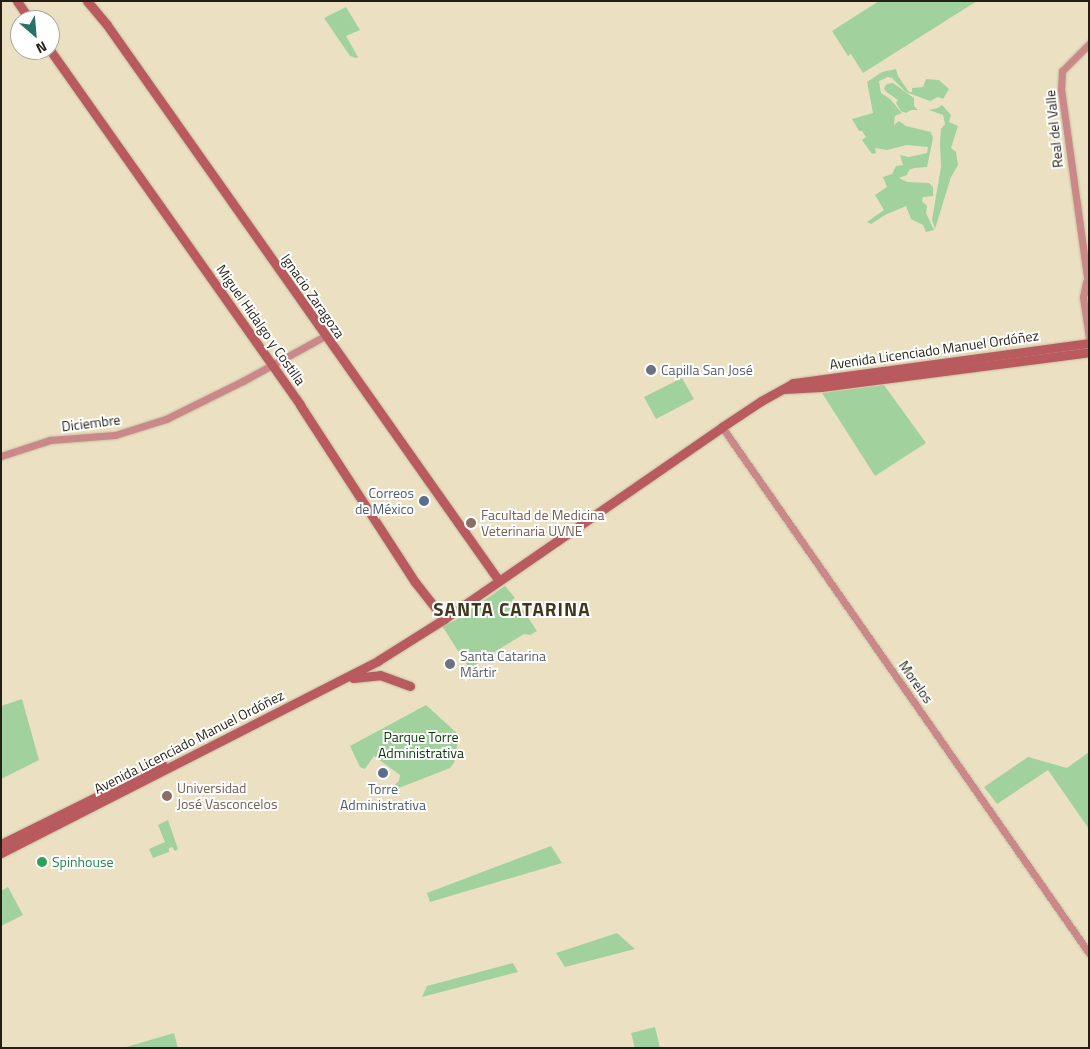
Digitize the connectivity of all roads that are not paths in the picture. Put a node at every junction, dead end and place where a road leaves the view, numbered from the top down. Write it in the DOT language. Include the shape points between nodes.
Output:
graph roads {
  1 [pos="87,1"];
  2 [pos="1089,44"];
  3 [pos="57,60"];
  4 [pos="1086,282"];
  5 [pos="1089,292"];
  6 [pos="1088,322"];
  7 [pos="325,336"];
  8 [pos="1089,337"];
  9 [pos="1089,343"];
  10 [pos="1089,352"];
  11 [pos="272,365"];
  12 [pos="784,389"];
  13 [pos="722,427"];
  14 [pos="1,456"];
  15 [pos="498,581"];
  16 [pos="444,619"];
  17 [pos="388,654"];
  18 [pos="329,686"];
  19 [pos="410,686"];
  20 [pos="69,803"];
  21 [pos="83,804"];
  22 [pos="34,832"];
  23 [pos="1,844"];
  24 [pos="1,852"];
  25 [pos="1089,952"];
  1 -- 7 [label="main road, Ignacio Zaragoza"];
  2 -- 4 [label="street, Real del Valle" via="1062,71 1061,89"];
  3 -- 11 [label="main road, Miguel Hidalgo y Costilla"];
  4 -- 5 [label="street, Real del Valle"];
  4 -- 6 [label="street, Real del Valle" via="1083,290"];
  6 -- 8 [label="street, Real del Valle"];
  7 -- 11 [label="street, Diciembre"];
  7 -- 15 [label="main road, Ignacio Zaragoza"];
  9 -- 12 [label="main road, Avenida Licenciado Manuel Ordóñez" via="798,382"];
  10 -- 12 [label="main road, Avenida Licenciado Manuel Ordóñez"];
  11 -- 14 [label="street, Diciembre" via="182,412 115,435 50,440"];
  11 -- 16 [label="main road, Miguel Hidalgo y Costilla" via="415,582"];
  12 -- 13 [label="main road, Avenida Licenciado Manuel Ordóñez" via="761,400"];
  13 -- 15 [label="main road, Avenida Licenciado Manuel Ordóñez"];
  13 -- 25 [label="street, Morelos"];
  15 -- 16 [label="main road, Avenida Licenciado Manuel Ordóñez"];
  16 -- 17 [label="main road, Avenida Licenciado Manuel Ordóñez"];
  17 -- 18 [label="main road, Avenida Licenciado Manuel Ordóñez"];
  17 -- 21 [label="main road, Avenida Licenciado Manuel Ordóñez" via="334,677"];
  18 -- 19 [label="main road" via="373,674"];
  18 -- 22 [label="main road, Avenida Licenciado Manuel Ordóñez"];
  20 -- 21 [label="main road"];
  21 -- 22 [label="main road, Avenida Licenciado Manuel Ordóñez"];
  22 -- 23 [label="main road, Avenida Licenciado Manuel Ordóñez"];
  22 -- 24 [label="main road, Avenida Licenciado Manuel Ordóñez"];
}
